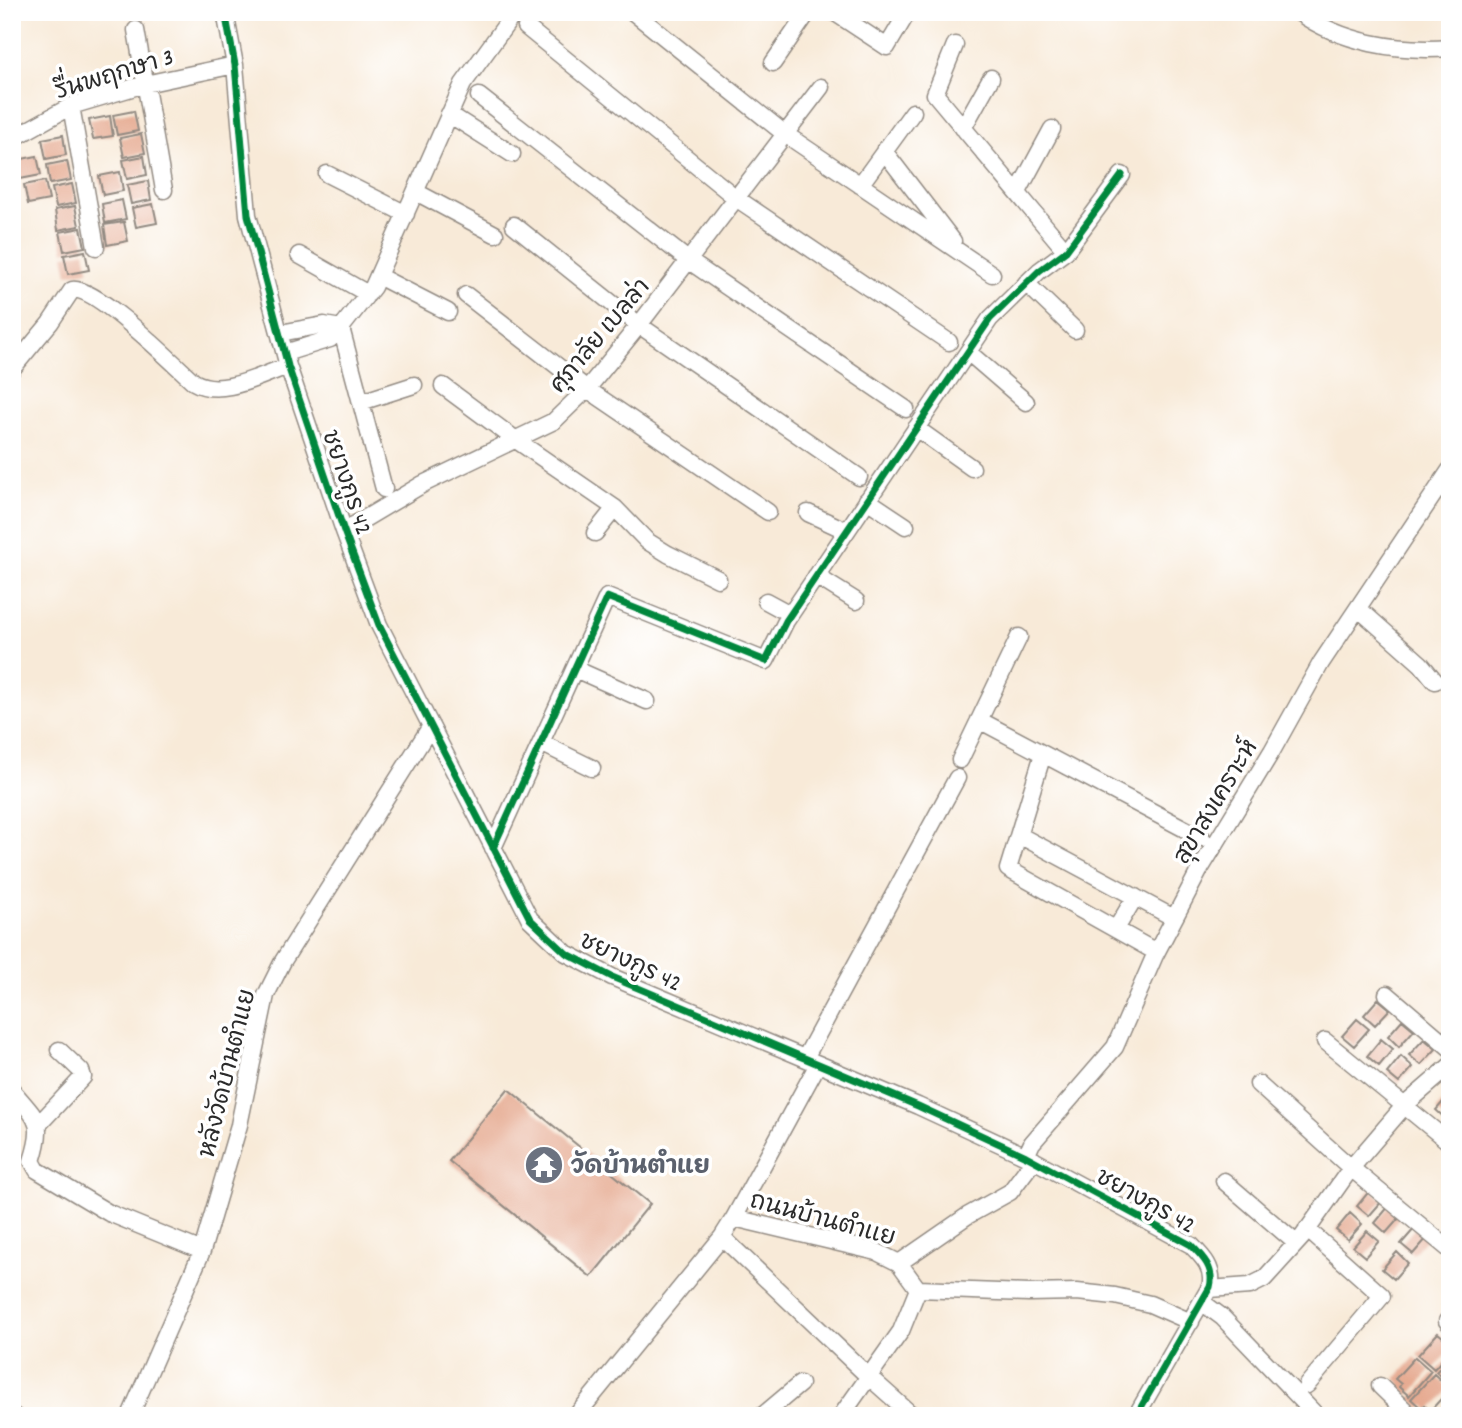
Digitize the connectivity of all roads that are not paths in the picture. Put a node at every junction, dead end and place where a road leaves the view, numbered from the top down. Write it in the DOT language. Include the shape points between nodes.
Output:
graph roads {
  1 [pos="225,12"];
  2 [pos="515,12"];
  3 [pos="633,12"];
  4 [pos="808,12"];
  5 [pos="834,12"];
  6 [pos="1298,12"];
  7 [pos="906,15"];
  8 [pos="526,27"];
  9 [pos="136,30"];
  10 [pos="955,46"];
  11 [pos="1450,48"];
  12 [pos="773,63"];
  13 [pos="235,65"];
  14 [pos="991,78"];
  15 [pos="145,84"];
  16 [pos="821,87"];
  17 [pos="479,96"];
  18 [pos="71,106"];
  19 [pos="913,112"];
  20 [pos="449,114"];
  21 [pos="963,128"];
  22 [pos="1052,129"];
  23 [pos="785,134"];
  24 [pos="12,139"];
  25 [pos="884,151"];
  26 [pos="512,154"];
  27 [pos="327,174"];
  28 [pos="1122,175"];
  29 [pos="860,185"];
  30 [pos="164,190"];
  31 [pos="416,191"];
  32 [pos="1018,192"];
  33 [pos="736,198"];
  34 [pos="406,214"];
  35 [pos="514,225"];
  36 [pos="495,234"];
  37 [pos="96,247"];
  38 [pos="1066,251"];
  39 [pos="961,253"];
  40 [pos="299,255"];
  41 [pos="688,261"];
  42 [pos="992,274"];
  43 [pos="378,276"];
  44 [pos="1026,283"];
  45 [pos="368,294"];
  46 [pos="466,295"];
  47 [pos="447,312"];
  48 [pos="639,325"];
  49 [pos="341,328"];
  50 [pos="1075,330"];
  51 [pos="279,333"];
  52 [pos="949,341"];
  53 [pos="968,352"];
  54 [pos="286,359"];
  55 [pos="12,369"];
  56 [pos="414,385"];
  57 [pos="443,386"];
  58 [pos="587,389"];
  59 [pos="361,402"];
  60 [pos="1026,402"];
  61 [pos="906,409"];
  62 [pos="916,428"];
  63 [pos="516,440"];
  64 [pos="972,468"];
  65 [pos="1450,470"];
  66 [pos="859,477"];
  67 [pos="384,489"];
  68 [pos="867,500"];
  69 [pos="615,508"];
  70 [pos="768,512"];
  71 [pos="808,513"];
  72 [pos="906,526"];
  73 [pos="344,531"];
  74 [pos="846,531"];
  75 [pos="595,533"];
  76 [pos="816,576"];
  77 [pos="719,579"];
  78 [pos="766,601"];
  79 [pos="856,601"];
  80 [pos="1359,609"];
  81 [pos="790,614"];
  82 [pos="1019,637"];
  83 [pos="575,669"];
  84 [pos="1435,681"];
  85 [pos="647,701"];
  86 [pos="979,720"];
  87 [pos="431,726"];
  88 [pos="541,743"];
  89 [pos="1043,754"];
  90 [pos="960,760"];
  91 [pos="593,768"];
  92 [pos="957,778"];
  93 [pos="1019,835"];
  94 [pos="1202,838"];
  95 [pos="494,848"];
  96 [pos="1135,897"];
  97 [pos="1174,918"];
  98 [pos="1116,929"];
  99 [pos="1156,952"];
  100 [pos="1387,994"];
  101 [pos="1325,1041"];
  102 [pos="1450,1048"];
  103 [pos="59,1051"];
  104 [pos="811,1061"];
  105 [pos="1450,1066"];
  106 [pos="1258,1084"];
  107 [pos="12,1090"];
  108 [pos="1405,1105"];
  109 [pos="39,1124"];
  110 [pos="1450,1143"];
  111 [pos="1030,1158"];
  112 [pos="1351,1168"];
  113 [pos="1224,1181"];
  114 [pos="734,1218"];
  115 [pos="1307,1229"];
  116 [pos="723,1237"];
  117 [pos="1296,1243"];
  118 [pos="1450,1250"];
  119 [pos="202,1251"];
  120 [pos="899,1263"];
  121 [pos="918,1289"];
  122 [pos="1206,1296"];
  123 [pos="1191,1322"];
  124 [pos="868,1377"];
  125 [pos="800,1384"];
  126 [pos="1307,1385"];
  127 [pos="1380,1386"];
  128 [pos="130,1416"];
  129 [pos="576,1416"];
  130 [pos="762,1416"];
  131 [pos="841,1416"];
  132 [pos="913,1416"];
  133 [pos="1136,1416"];
  134 [pos="1317,1416"];
  135 [pos="1411,1416"];
  1 -- 13 [label="street, ชยางกูร 42"];
  2 -- 20 [label="street" via="463,84"];
  3 -- 23 [label="street"];
  4 -- 12 [label="street"];
  5 -- 7 [label="street" via="887,47"];
  6 -- 11 [label="street" via="1362,42 1420,51"];
  8 -- 33 [label="street"];
  9 -- 15 [label="street"];
  10 -- 21 [label="street" via="935,94"];
  13 -- 15 [label="street, รื่นพฤกษา 3"];
  13 -- 51 [label="street, ชยางกูร 42" via="248,215"];
  14 -- 21 [label="street"];
  15 -- 18 [label="street, รื่นพฤกษา 3"];
  15 -- 30 [label="street"];
  16 -- 23 [label="street, ศุภาลัย เบลล่า"];
  17 -- 41 [label="street"];
  18 -- 24 [label="street, รื่นพฤกษา 3"];
  18 -- 37 [label="street"];
  19 -- 25 [label="street"];
  20 -- 26 [label="street"];
  20 -- 31 [label="street"];
  21 -- 32 [label="street"];
  22 -- 32 [label="street"];
  23 -- 29 [label="street"];
  23 -- 33 [label="street, ศุภาลัย เบลล่า"];
  25 -- 29 [label="street"];
  25 -- 39 [label="street"];
  27 -- 34 [label="street"];
  28 -- 38 [label="street"];
  29 -- 39 [label="street"];
  31 -- 34 [label="street"];
  31 -- 36 [label="street"];
  32 -- 38 [label="street"];
  33 -- 41 [label="street, ศุภาลัย เบลล่า"];
  33 -- 52 [label="street"];
  34 -- 43 [label="street"];
  35 -- 48 [label="street"];
  38 -- 44 [label="street"];
  39 -- 42 [label="street"];
  40 -- 45 [label="street"];
  41 -- 48 [label="street, ศุภาลัย เบลล่า"];
  41 -- 61 [label="street"];
  43 -- 45 [label="street"];
  43 -- 47 [label="street"];
  44 -- 50 [label="street"];
  44 -- 53 [label="street" via="990,319"];
  45 -- 49 [label="street"];
  46 -- 58 [label="street"];
  48 -- 58 [label="street, ศุภาลัย เบลล่า"];
  48 -- 66 [label="street"];
  49 -- 51 [label="street" via="324,324"];
  49 -- 54 [label="street" via="330,339"];
  49 -- 59 [label="street"];
  51 -- 54 [label="street, ชยางกูร 42"];
  53 -- 60 [label="street"];
  53 -- 62 [label="street"];
  54 -- 55 [label="street" via="228,386 204,388 117,313 77,289"];
  54 -- 73 [label="street, ชยางกูร 42"];
  56 -- 59 [label="street"];
  57 -- 63 [label="street"];
  58 -- 63 [label="street, ศุภาลัย เบลล่า" via="554,421"];
  58 -- 70 [label="street"];
  59 -- 67 [label="street"];
  62 -- 64 [label="street"];
  62 -- 68 [label="street"];
  63 -- 69 [label="street"];
  63 -- 73 [label="street, ศุภาลัย เบลล่า" via="423,484"];
  65 -- 80 [label="street, สุขาสงเคราะห์"];
  68 -- 72 [label="street"];
  68 -- 74 [label="street"];
  69 -- 75 [label="street"];
  69 -- 77 [label="street" via="647,541"];
  71 -- 74 [label="street"];
  73 -- 87 [label="street, ชยางกูร 42" via="379,625"];
  74 -- 76 [label="street"];
  76 -- 79 [label="street"];
  76 -- 81 [label="street"];
  78 -- 81 [label="street"];
  80 -- 84 [label="street"];
  80 -- 97 [label="street, สุขาสงเคราะห์" via="1321,663"];
  81 -- 83 [label="street" via="766,661 607,597"];
  82 -- 86 [label="street"];
  83 -- 85 [label="street"];
  83 -- 88 [label="street"];
  86 -- 89 [label="street"];
  86 -- 90 [label="street"];
  87 -- 95 [label="street, ชยางกูร 42"];
  87 -- 119 [label="street, หลังวัดบ้านตำแย" via="266,995 239,1125"];
  88 -- 91 [label="street"];
  88 -- 95 [label="street"];
  89 -- 93 [label="street"];
  89 -- 94 [label="street"];
  92 -- 104 [label="street"];
  93 -- 96 [label="street"];
  93 -- 98 [label="street" via="1008,869"];
  95 -- 104 [label="street, ชยางกูร 42" via="530,919 566,953"];
  96 -- 97 [label="street"];
  96 -- 98 [label="street"];
  97 -- 99 [label="street, สุขาสงเคราะห์"];
  98 -- 99 [label="street"];
  99 -- 111 [label="street, สุขาสงเคราะห์" via="1110,1054 1032,1143"];
  100 -- 102 [label="street"];
  101 -- 108 [label="street"];
  103 -- 109 [label="street" via="83,1077"];
  104 -- 111 [label="street, ชยางกูร 42"];
  104 -- 114 [label="street"];
  105 -- 108 [label="street"];
  106 -- 112 [label="street"];
  107 -- 109 [label="street"];
  108 -- 110 [label="street"];
  108 -- 112 [label="street"];
  109 -- 119 [label="street" via="32,1161 37,1170 109,1213"];
  111 -- 120 [label="street, ถนนบ้านตำแย" via="1010,1192"];
  111 -- 122 [label="street, ชยางกูร 42" via="1191,1245 1209,1267 1212,1279"];
  112 -- 115 [label="street"];
  112 -- 118 [label="street"];
  113 -- 117 [label="street"];
  114 -- 116 [label="street, ถนนบ้านตำแย"];
  114 -- 120 [label="street, ถนนบ้านตำแย" via="877,1252"];
  115 -- 117 [label="street"];
  115 -- 126 [label="street" via="1382,1296"];
  116 -- 124 [label="street"];
  116 -- 129 [label="street, ถนนบ้านตำแย"];
  117 -- 122 [label="street" via="1264,1279"];
  119 -- 128 [label="street, หลังวัดบ้านตำแย"];
  120 -- 121 [label="street"];
  121 -- 123 [label="street" via="1115,1296 1150,1304"];
  121 -- 124 [label="street" via="901,1331"];
  122 -- 123 [label="street"];
  122 -- 134 [label="street"];
  123 -- 133 [label="street"];
  124 -- 131 [label="street"];
  124 -- 132 [label="street"];
  125 -- 130 [label="street"];
  127 -- 135 [label="street"];
}
